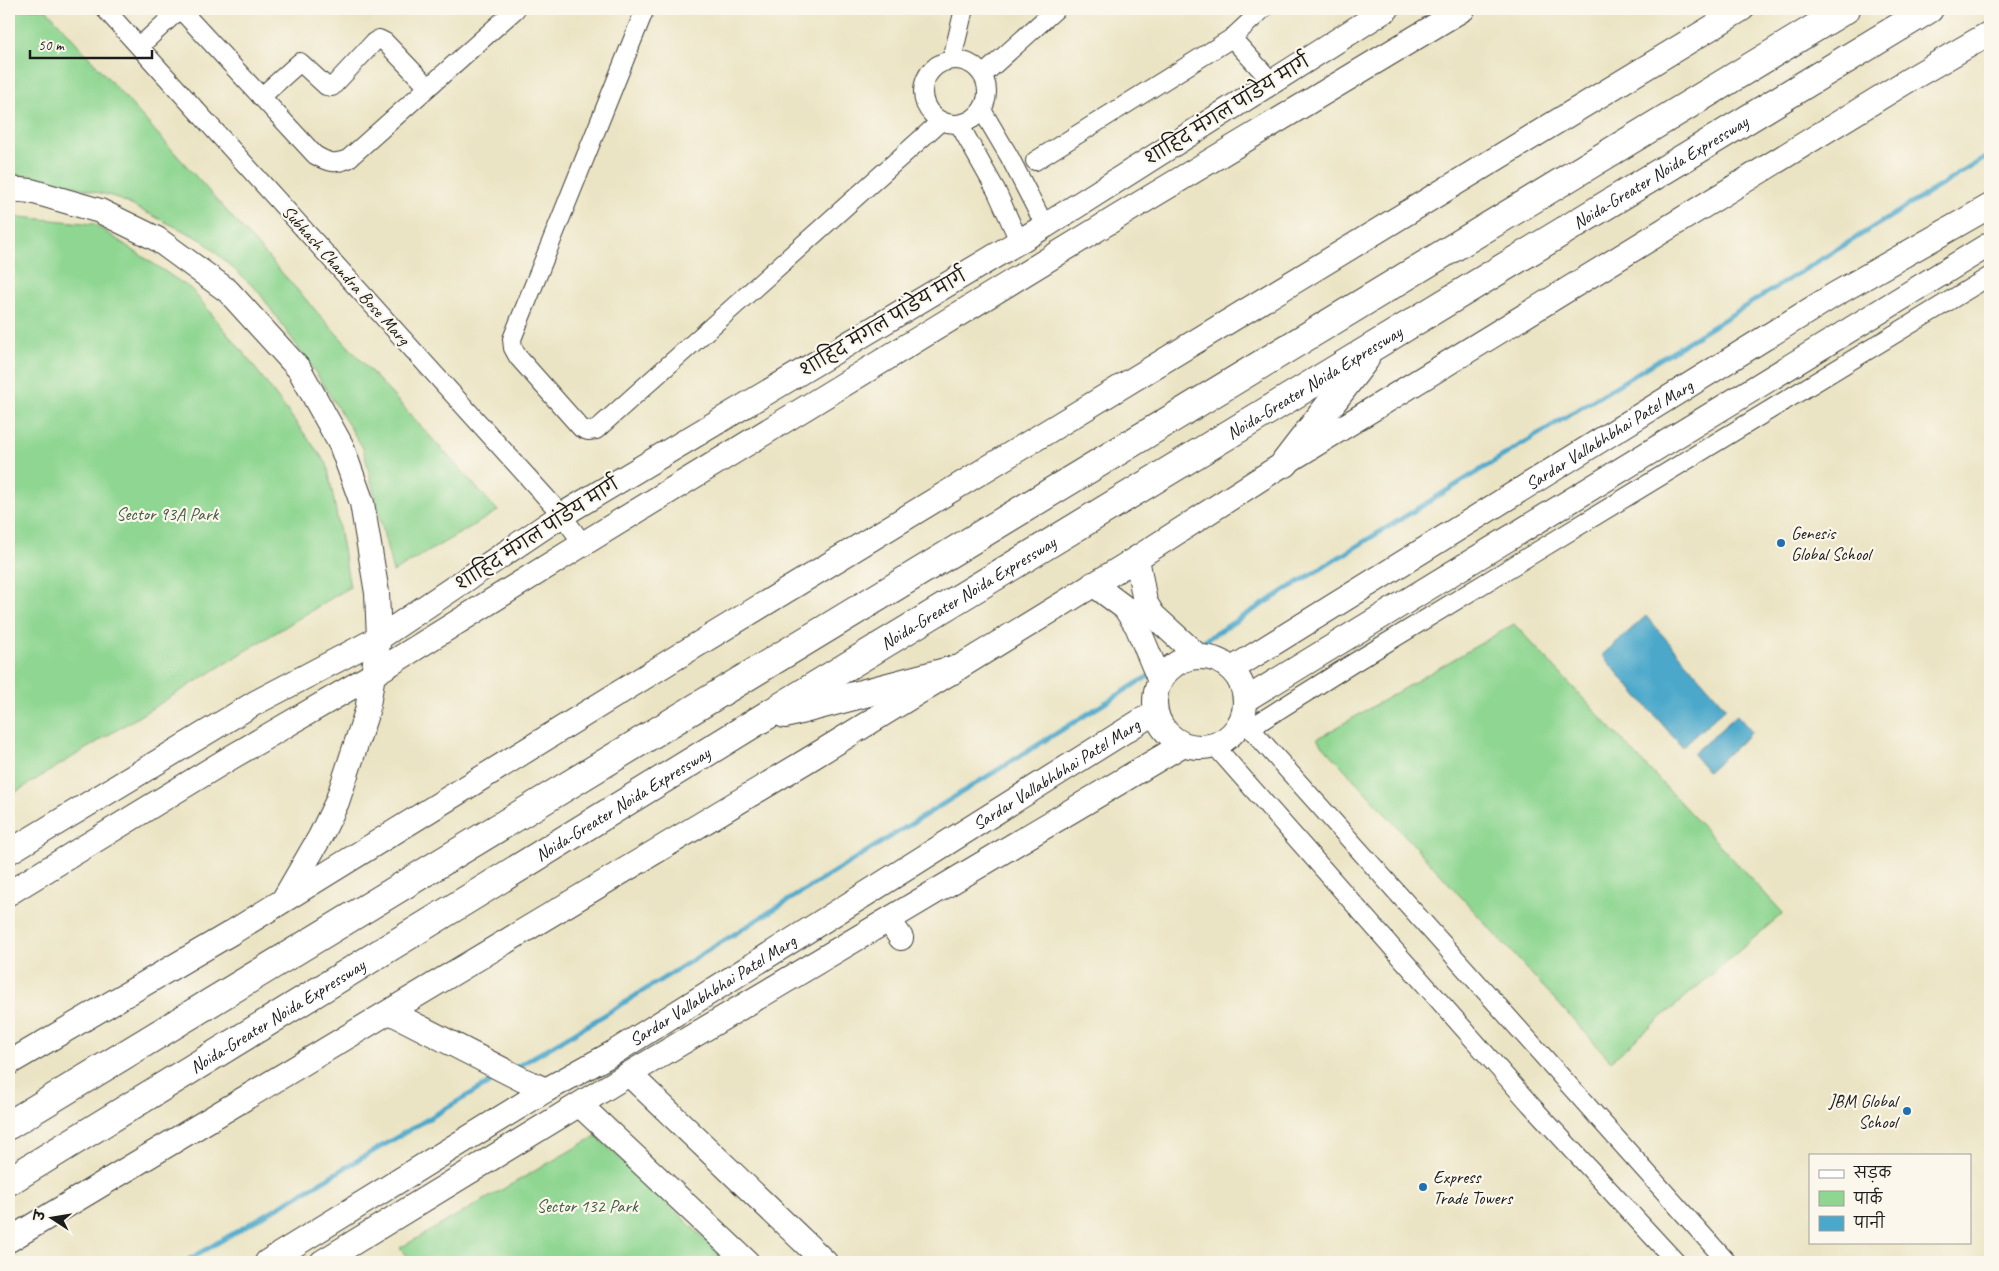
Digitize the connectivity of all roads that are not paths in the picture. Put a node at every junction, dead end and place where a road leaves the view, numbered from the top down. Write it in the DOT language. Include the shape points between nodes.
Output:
graph roads {
  1 [pos="106,9"];
  2 [pos="180,9"];
  3 [pos="516,9"];
  4 [pos="645,9"];
  5 [pos="964,9"];
  6 [pos="1056,9"];
  7 [pos="1263,9"];
  8 [pos="1387,9"];
  9 [pos="1463,9"];
  10 [pos="1742,9"];
  11 [pos="1846,9"];
  12 [pos="1929,9"];
  13 [pos="1990,33"];
  14 [pos="1232,38"];
  15 [pos="140,46"];
  16 [pos="952,59"];
  17 [pos="983,75"];
  18 [pos="1272,82"];
  19 [pos="428,87"];
  20 [pos="262,97"];
  21 [pos="982,110"];
  22 [pos="941,121"];
  23 [pos="958,124"];
  24 [pos="1035,161"];
  25 [pos="1013,163"];
  26 [pos="990,178"];
  27 [pos="9,189"];
  28 [pos="1990,206"];
  29 [pos="1045,226"];
  30 [pos="1020,241"];
  31 [pos="1990,244"];
  32 [pos="1990,276"];
  33 [pos="1375,345"];
  34 [pos="1285,463"];
  35 [pos="562,515"];
  36 [pos="583,544"];
  37 [pos="1137,558"];
  38 [pos="1093,584"];
  39 [pos="379,638"];
  40 [pos="1199,656"];
  41 [pos="1232,669"];
  42 [pos="953,670"];
  43 [pos="374,674"];
  44 [pos="1160,681"];
  45 [pos="1155,712"];
  46 [pos="1246,716"];
  47 [pos="758,721"];
  48 [pos="1182,744"];
  49 [pos="1214,745"];
  50 [pos="9,852"];
  51 [pos="9,893"];
  52 [pos="283,901"];
  53 [pos="390,1012"];
  54 [pos="9,1063"];
  55 [pos="630,1074"];
  56 [pos="546,1090"];
  57 [pos="580,1105"];
  58 [pos="9,1125"];
  59 [pos="9,1181"];
  60 [pos="9,1240"];
  61 [pos="267,1262"];
  62 [pos="322,1262"];
  63 [pos="747,1262"];
  64 [pos="825,1262"];
  65 [pos="1676,1262"];
  66 [pos="1727,1262"];
  1 -- 15 [label="street, Subhash Chandra Bose Marg"];
  2 -- 15 [label="street"];
  2 -- 20 [label="street"];
  3 -- 19 [label="street"];
  4 -- 22 [label="street" via="512,338 512,348 518,357 581,428 588,431 596,430"];
  5 -- 16 [label="street"];
  6 -- 17 [label="street"];
  7 -- 14 [label="street"];
  8 -- 18 [label="street, शाहिद मंगल पांडेय मार्ग"];
  9 -- 36 [label="street"];
  10 -- 52 [label="street"];
  11 -- 58 [label="highway"];
  12 -- 33 [label="highway, Noida-Greater Noida Expressway"];
  13 -- 34 [label="street"];
  14 -- 18 [label="street"];
  14 -- 24 [label="street"];
  15 -- 35 [label="street, Subhash Chandra Bose Marg"];
  16 -- 17 [label="street" via="969,63"];
  16 -- 22 [label="street" via="928,73 923,91 927,108"];
  17 -- 21 [label="street" via="987,93"];
  18 -- 29 [label="street, शाहिद मंगल पांडेय मार्ग"];
  19 -- 20 [label="street" via="348,159 338,163 326,162 315,155"];
  19 -- 20 [label="street" via="379,39 332,87 326,86 300,62"];
  21 -- 23 [label="street" via="967,122"];
  21 -- 25 [label="street"];
  22 -- 23 [label="street"];
  23 -- 26 [label="street"];
  25 -- 26 [label="street"];
  25 -- 29 [label="street"];
  26 -- 30 [label="street"];
  27 -- 39 [label="street" via="31,191 100,211 157,239 228,290 299,370 341,444 362,503 377,593"];
  28 -- 41 [label="street, Sardar Vallabhbhai Patel Marg" via="1834,295"];
  29 -- 30 [label="street, शाहिद मंगल पांडेय मार्ग"];
  30 -- 35 [label="street, शाहिद मंगल पांडेय मार्ग"];
  31 -- 46 [label="street, Sardar Vallabhbhai Patel Marg"];
  32 -- 46 [label="street" via="1350,665"];
  33 -- 34 [label="highway"];
  33 -- 47 [label="highway, Noida-Greater Noida Expressway"];
  34 -- 37 [label="street"];
  35 -- 36 [label="street, Subhash Chandra Bose Marg"];
  35 -- 39 [label="street, शाहिद मंगल पांडेय मार्ग"];
  36 -- 43 [label="street"];
  37 -- 38 [label="street"];
  37 -- 40 [label="street" via="1145,602 1153,615"];
  38 -- 42 [label="street"];
  38 -- 44 [label="street" via="1125,608 1141,633"];
  39 -- 43 [label="street"];
  39 -- 50 [label="street, शाहिद मंगल पांडेय मार्ग" via="255,703"];
  40 -- 41 [label="street" via="1216,660"];
  40 -- 44 [label="street" via="1170,668"];
  41 -- 46 [label="street" via="1241,683"];
  42 -- 47 [label="highway"];
  42 -- 53 [label="street"];
  43 -- 51 [label="street"];
  43 -- 52 [label="street" via="367,711 337,802"];
  44 -- 45 [label="street, Sardar Vallabhbhai Patel Marg" via="1155,696"];
  45 -- 48 [label="street, Sardar Vallabhbhai Patel Marg" via="1165,732"];
  45 -- 56 [label="street, Sardar Vallabhbhai Patel Marg" via="613,1053"];
  46 -- 49 [label="street, Sardar Vallabhbhai Patel Marg" via="1231,736"];
  46 -- 66 [label="street"];
  47 -- 59 [label="highway, Noida-Greater Noida Expressway"];
  48 -- 49 [label="street, Sardar Vallabhbhai Patel Marg" via="1192,748"];
  48 -- 55 [label="street, Sardar Vallabhbhai Patel Marg" via="895,929"];
  49 -- 65 [label="street" via="1530,1104"];
  52 -- 54 [label="street"];
  53 -- 56 [label="street"];
  53 -- 60 [label="street"];
  55 -- 57 [label="street, Sardar Vallabhbhai Patel Marg"];
  55 -- 64 [label="street"];
  56 -- 61 [label="street, Sardar Vallabhbhai Patel Marg"];
  57 -- 62 [label="street, Sardar Vallabhbhai Patel Marg"];
  57 -- 63 [label="street"];
}
